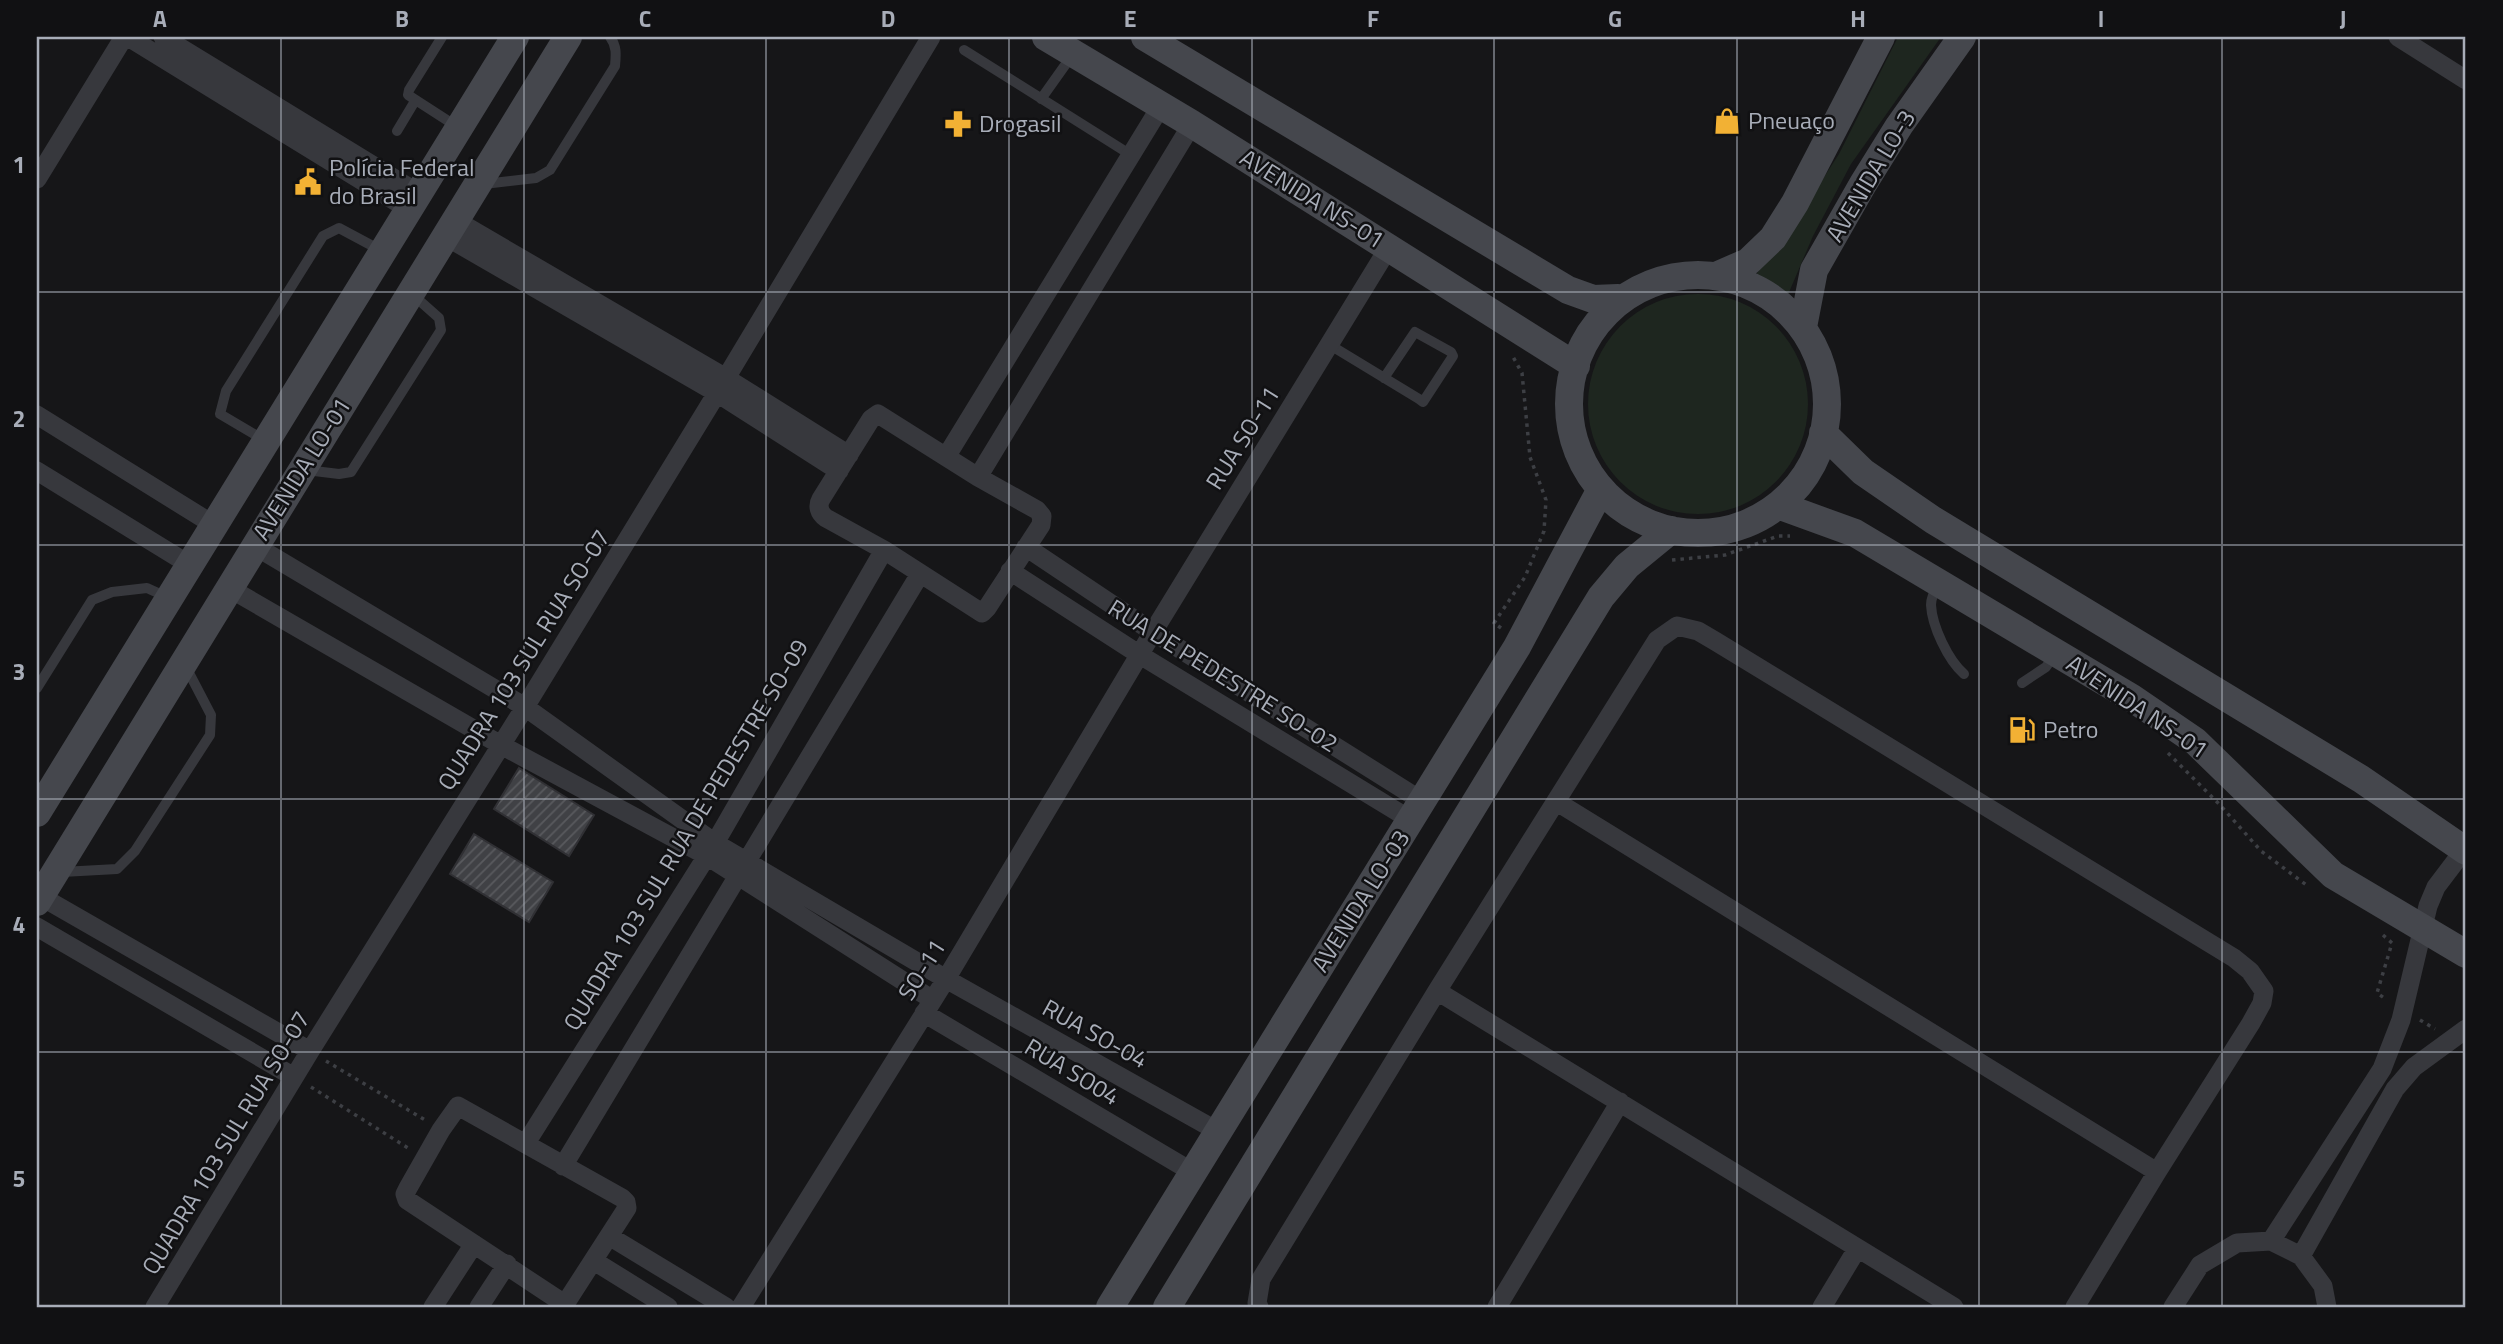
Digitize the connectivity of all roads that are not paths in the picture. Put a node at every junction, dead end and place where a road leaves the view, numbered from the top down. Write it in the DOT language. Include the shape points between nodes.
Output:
graph roads {
  1 [pos="126,37"];
  2 [pos="163,37"];
  3 [pos="442,37"];
  4 [pos="515,37"];
  5 [pos="568,37"];
  6 [pos="610,37"];
  7 [pos="931,37"];
  8 [pos="1046,37"];
  9 [pos="1146,37"];
  10 [pos="1881,37"];
  11 [pos="1962,37"];
  12 [pos="2398,37"];
  13 [pos="964,50"];
  14 [pos="1073,54"];
  15 [pos="2466,80"];
  16 [pos="1041,99"];
  17 [pos="415,101"];
  18 [pos="1161,106"];
  19 [pos="1192,124"];
  20 [pos="459,127"];
  21 [pos="397,131"];
  22 [pos="1131,155"];
  23 [pos="37,180"];
  24 [pos="477,185"];
  25 [pos="413,201"];
  26 [pos="450,228"];
  27 [pos="1389,247"];
  28 [pos="383,251"];
  29 [pos="1718,275"];
  30 [pos="410,293"];
  31 [pos="1618,298"];
  32 [pos="1803,327"];
  33 [pos="1330,345"];
  34 [pos="1576,366"];
  35 [pos="1384,378"];
  36 [pos="721,386"];
  37 [pos="37,415"];
  38 [pos="1823,433"];
  39 [pos="266,441"];
  40 [pos="946,457"];
  41 [pos="844,463"];
  42 [pos="302,469"];
  43 [pos="37,471"];
  44 [pos="978,477"];
  45 [pos="1601,489"];
  46 [pos="1778,505"];
  47 [pos="214,525"];
  48 [pos="1671,530"];
  49 [pos="255,546"];
  50 [pos="1026,547"];
  51 [pos="884,550"];
  52 [pos="190,565"];
  53 [pos="1010,571"];
  54 [pos="920,574"];
  55 [pos="1939,583"];
  56 [pos="229,589"];
  57 [pos="169,598"];
  58 [pos="1153,632"];
  59 [pos="2056,653"];
  60 [pos="1140,655"];
  61 [pos="184,662"];
  62 [pos="1964,674"];
  63 [pos="2022,683"];
  64 [pos="37,688"];
  65 [pos="525,707"];
  66 [pos="501,745"];
  67 [pos="1557,802"];
  68 [pos="38,810"];
  69 [pos="1416,811"];
  70 [pos="711,850"];
  71 [pos="2465,850"];
  72 [pos="742,868"];
  73 [pos="44,890"];
  74 [pos="37,927"];
  75 [pos="2423,929"];
  76 [pos="2466,954"];
  77 [pos="946,979"];
  78 [pos="1437,990"];
  79 [pos="929,1007"];
  80 [pos="2459,1034"];
  81 [pos="310,1051"];
  82 [pos="294,1077"];
  83 [pos="1620,1102"];
  84 [pos="1219,1132"];
  85 [pos="526,1143"];
  86 [pos="563,1166"];
  87 [pos="2157,1172"];
  88 [pos="1194,1173"];
  89 [pos="609,1236"];
  90 [pos="2271,1241"];
  91 [pos="474,1244"];
  92 [pos="1857,1249"];
  93 [pos="2301,1256"];
  94 [pos="594,1261"];
  95 [pos="506,1264"];
  96 [pos="155,1307"];
  97 [pos="433,1307"];
  98 [pos="479,1307"];
  99 [pos="668,1307"];
  100 [pos="726,1307"];
  101 [pos="741,1307"];
  102 [pos="1110,1307"];
  103 [pos="1167,1307"];
  104 [pos="1259,1307"];
  105 [pos="1497,1307"];
  106 [pos="1822,1307"];
  107 [pos="1954,1307"];
  108 [pos="2076,1307"];
  109 [pos="2173,1307"];
  110 [pos="2326,1307"];
  1 -- 23 [label="street"];
  1 -- 25 [label="street"];
  2 -- 25 [label="street"];
  3 -- 17 [label="lane" via="409,90"];
  4 -- 20 [label="street, AVENIDA LO-01"];
  5 -- 24 [label="street, AVENIDA LO-01"];
  6 -- 24 [label="lane" via="617,53 615,66 550,170 536,178"];
  7 -- 36 [label="street, QUADRA 103 SUL RUA SO-07"];
  8 -- 14 [label="street, AVENIDA NS-01"];
  9 -- 31 [label="street" via="1568,289 1593,299"];
  10 -- 29 [label="street, AVENIDA LO-3" via="1773,238 1748,262"];
  11 -- 32 [label="street, AVENIDA LO-3" via="1891,138 1815,270"];
  12 -- 15 [label="street"];
  13 -- 16 [label="lane"];
  14 -- 16 [label="lane"];
  14 -- 18 [label="street, AVENIDA NS-01"];
  16 -- 22 [label="lane"];
  17 -- 20 [label="lane"];
  17 -- 21 [label="lane"];
  18 -- 19 [label="street, AVENIDA NS-01"];
  18 -- 22 [label="street"];
  19 -- 27 [label="street, AVENIDA NS-01"];
  19 -- 44 [label="street"];
  20 -- 25 [label="street, AVENIDA LO-01"];
  22 -- 40 [label="street"];
  24 -- 26 [label="street, AVENIDA LO-01"];
  25 -- 28 [label="street, AVENIDA LO-01"];
  26 -- 30 [label="street, AVENIDA LO-01"];
  26 -- 36 [label="street"];
  27 -- 33 [label="street, RUA SO-11"];
  27 -- 34 [label="street, AVENIDA NS-01"];
  28 -- 39 [label="street, AVENIDA LO-01"];
  28 -- 39 [label="lane" via="339,228 323,236 226,391 220,414"];
  29 -- 31 [label="street" via="1676,276"];
  29 -- 32 [label="street" via="1751,285 1780,302"];
  30 -- 42 [label="street, AVENIDA LO-01"];
  30 -- 42 [label="lane" via="439,318 441,330 351,471"];
  31 -- 34 [label="street" via="1580,350"];
  32 -- 38 [label="street" via="1822,364 1828,405"];
  33 -- 35 [label="lane"];
  33 -- 58 [label="street, RUA SO-11"];
  34 -- 45 [label="street" via="1569,391 1571,433 1587,472"];
  35 -- 35 [label="lane" via="1423,402 1453,356 1415,332"];
  36 -- 41 [label="street"];
  36 -- 65 [label="street, QUADRA 103 SUL RUA SO-07"];
  37 -- 47 [label="street"];
  38 -- 46 [label="street" via="1821,447 1800,484"];
  38 -- 71 [label="street" via="1863,472 1933,520 2361,779"];
  39 -- 47 [label="street, AVENIDA LO-01"];
  40 -- 41 [label="street" via="878,414"];
  40 -- 44 [label="street"];
  41 -- 51 [label="street" via="819,501 822,515"];
  42 -- 49 [label="street, AVENIDA LO-01"];
  43 -- 52 [label="street"];
  44 -- 50 [label="street" via="1042,516"];
  45 -- 48 [label="street" via="1613,503 1649,525"];
  45 -- 69 [label="street, AVENIDA LO-03" via="1521,641"];
  46 -- 48 [label="street" via="1732,530 1690,534"];
  46 -- 55 [label="street, AVENIDA NS-01" via="1855,533"];
  47 -- 52 [label="street, AVENIDA LO-01"];
  48 -- 103 [label="street, AVENIDA LO-03" via="1627,566 1601,597"];
  49 -- 56 [label="street, AVENIDA LO-01"];
  49 -- 65 [label="street"];
  50 -- 53 [label="street"];
  50 -- 58 [label="street, RUA DE PEDESTRE SO-02"];
  51 -- 54 [label="street"];
  51 -- 70 [label="street, QUADRA 103 SUL RUA DE PEDESTRE SO-09"];
  52 -- 57 [label="street, AVENIDA LO-01"];
  53 -- 54 [label="street" via="982,613"];
  53 -- 60 [label="street, RUA DE PEDESTRE SO-02"];
  54 -- 72 [label="street"];
  55 -- 59 [label="street, AVENIDA NS-01"];
  55 -- 62 [label="lane" via="1931,604 1935,624 1948,656"];
  56 -- 61 [label="street, AVENIDA LO-01"];
  56 -- 66 [label="street"];
  57 -- 64 [label="lane" via="147,588 112,592 92,600"];
  57 -- 68 [label="street, AVENIDA LO-01"];
  58 -- 60 [label="street, RUA SO-11"];
  58 -- 69 [label="street, RUA DE PEDESTRE SO-02"];
  59 -- 63 [label="lane" via="2046,667"];
  59 -- 75 [label="street, AVENIDA NS-01" via="2195,741 2333,875"];
  60 -- 69 [label="street, RUA DE PEDESTRE SO-02"];
  60 -- 77 [label="street, SO-11"];
  61 -- 73 [label="street, AVENIDA LO-01"];
  61 -- 73 [label="lane" via="211,715 210,735 135,851 117,869"];
  65 -- 66 [label="street, QUADRA 103 SUL RUA SO-07"];
  65 -- 70 [label="street"];
  66 -- 70 [label="street"];
  66 -- 81 [label="street, QUADRA 103 SUL RUA SO-07"];
  67 -- 78 [label="street"];
  67 -- 87 [label="street"];
  67 -- 87 [label="street" via="1657,640 1672,628 1682,627 1714,640 2222,950 2250,971 2264,991 2262,1003"];
  69 -- 84 [label="street, AVENIDA LO-03"];
  70 -- 72 [label="street"];
  70 -- 85 [label="street, QUADRA 103 SUL RUA DE PEDESTRE SO-09"];
  71 -- 75 [label="street" via="2436,887"];
  72 -- 77 [label="street, RUA SO-04"];
  72 -- 79 [label="street, RUA SO04"];
  72 -- 86 [label="street"];
  73 -- 81 [label="street"];
  74 -- 82 [label="street"];
  75 -- 76 [label="street, AVENIDA NS-01"];
  75 -- 90 [label="street" via="2403,1010 2382,1069"];
  77 -- 79 [label="street, SO-11"];
  77 -- 84 [label="street, RUA SO-04"];
  78 -- 83 [label="street"];
  78 -- 104 [label="street" via="1261,1279"];
  79 -- 88 [label="street, RUA SO04"];
  79 -- 101 [label="street, SO-11"];
  80 -- 93 [label="street" via="2414,1066 2395,1089"];
  81 -- 82 [label="street, QUADRA 103 SUL RUA SO-07"];
  82 -- 96 [label="street, QUADRA 103 SUL RUA SO-07"];
  83 -- 92 [label="street"];
  83 -- 105 [label="street"];
  84 -- 88 [label="street, AVENIDA LO-03"];
  85 -- 86 [label="street"];
  85 -- 91 [label="street" via="460,1107 453,1111 405,1194 407,1200"];
  86 -- 89 [label="street" via="626,1202"];
  87 -- 108 [label="street"];
  88 -- 102 [label="street, AVENIDA LO-03"];
  89 -- 94 [label="street"];
  89 -- 100 [label="street"];
  90 -- 93 [label="street"];
  90 -- 109 [label="street" via="2237,1243 2200,1265"];
  91 -- 95 [label="street"];
  91 -- 97 [label="street"];
  92 -- 106 [label="street"];
  92 -- 107 [label="street"];
  93 -- 110 [label="street" via="2323,1286"];
  94 -- 95 [label="street" via="564,1302"];
  94 -- 99 [label="street"];
  95 -- 98 [label="street"];
}
